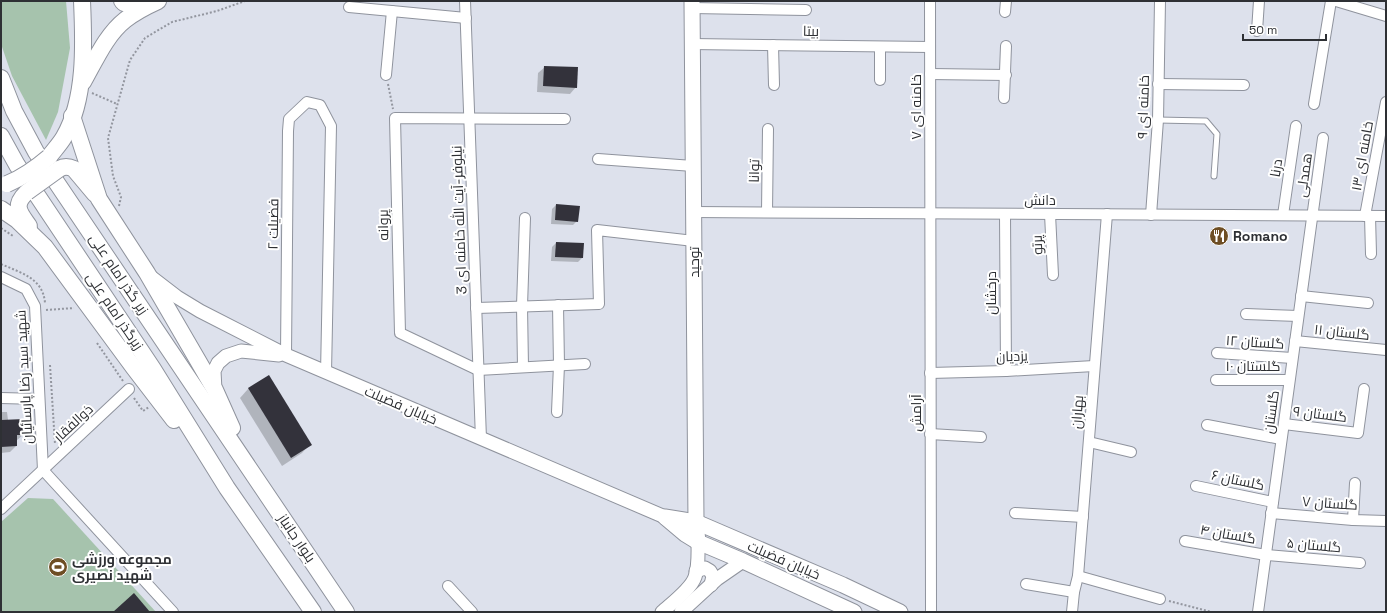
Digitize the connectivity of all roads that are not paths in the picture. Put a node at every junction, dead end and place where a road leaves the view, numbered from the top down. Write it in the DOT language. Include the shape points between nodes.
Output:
graph roads {
  1 [pos="82,1"];
  2 [pos="122,1"];
  3 [pos="465,1"];
  4 [pos="930,1"];
  5 [pos="1006,1"];
  6 [pos="1160,1"];
  7 [pos="1259,1"];
  8 [pos="1331,1"];
  9 [pos="1336,1"];
  10 [pos="152,4"];
  11 [pos="692,4"];
  12 [pos="349,7"];
  13 [pos="806,10"];
  14 [pos="392,11"];
  15 [pos="1005,12"];
  16 [pos="1386,16"];
  17 [pos="466,18"];
  18 [pos="1257,31"];
  19 [pos="692,44"];
  20 [pos="773,45"];
  21 [pos="1006,46"];
  22 [pos="880,47"];
  23 [pos="930,47"];
  24 [pos="930,74"];
  25 [pos="386,75"];
  26 [pos="1006,75"];
  27 [pos="1,78"];
  28 [pos="880,80"];
  29 [pos="1158,84"];
  30 [pos="774,85"];
  31 [pos="1244,85"];
  32 [pos="80,87"];
  33 [pos="1004,98"];
  34 [pos="1386,102"];
  35 [pos="1314,104"];
  36 [pos="72,116"];
  37 [pos="469,118"];
  38 [pos="565,120"];
  39 [pos="1158,120"];
  40 [pos="1296,126"];
  41 [pos="768,130"];
  42 [pos="1,136"];
  43 [pos="1323,138"];
  44 [pos="598,159"];
  45 [pos="54,163"];
  46 [pos="693,166"];
  47 [pos="1214,176"];
  48 [pos="4,184"];
  49 [pos="100,200"];
  50 [pos="1,209"];
  51 [pos="694,212"];
  52 [pos="767,212"];
  53 [pos="930,213"];
  54 [pos="1005,214"];
  55 [pos="1050,214"];
  56 [pos="1107,214"];
  57 [pos="1151,215"];
  58 [pos="1283,215"];
  59 [pos="1312,216"];
  60 [pos="1367,216"];
  61 [pos="1386,216"];
  62 [pos="525,218"];
  63 [pos="694,241"];
  64 [pos="45,247"];
  65 [pos="1370,254"];
  66 [pos="146,273"];
  67 [pos="1053,275"];
  68 [pos="1,277"];
  69 [pos="1301,296"];
  70 [pos="1368,303"];
  71 [pos="558,305"];
  72 [pos="522,306"];
  73 [pos="476,308"];
  74 [pos="1246,314"];
  75 [pos="1298,316"];
  76 [pos="1295,341"];
  77 [pos="1386,350"];
  78 [pos="1217,353"];
  79 [pos="286,355"];
  80 [pos="1292,358"];
  81 [pos="585,364"];
  82 [pos="559,365"];
  83 [pos="1094,366"];
  84 [pos="523,368"];
  85 [pos="478,370"];
  86 [pos="1006,371"];
  87 [pos="326,373"];
  88 [pos="930,373"];
  89 [pos="1216,380"];
  90 [pos="1290,380"];
  91 [pos="129,389"];
  92 [pos="1364,389"];
  93 [pos="215,390"];
  94 [pos="1,398"];
  95 [pos="39,399"];
  96 [pos="557,412"];
  97 [pos="1284,424"];
  98 [pos="1207,425"];
  99 [pos="930,434"];
  100 [pos="981,437"];
  101 [pos="481,439"];
  102 [pos="1281,439"];
  103 [pos="1089,442"];
  104 [pos="1130,452"];
  105 [pos="247,465"];
  106 [pos="43,470"];
  107 [pos="1355,483"];
  108 [pos="1196,486"];
  109 [pos="227,488"];
  110 [pos="1273,502"];
  111 [pos="1,509"];
  112 [pos="1271,513"];
  113 [pos="1015,514"];
  114 [pos="665,517"];
  115 [pos="1083,517"];
  116 [pos="1353,520"];
  117 [pos="1386,521"];
  118 [pos="696,522"];
  119 [pos="1185,541"];
  120 [pos="698,542"];
  121 [pos="1266,555"];
  122 [pos="743,561"];
  123 [pos="1360,563"];
  124 [pos="696,571"];
  125 [pos="1078,576"];
  126 [pos="1026,584"];
  127 [pos="710,585"];
  128 [pos="448,586"];
  129 [pos="1074,592"];
  130 [pos="1160,599"];
  131 [pos="173,612"];
  132 [pos="313,612"];
  133 [pos="346,612"];
  134 [pos="472,612"];
  135 [pos="662,612"];
  136 [pos="681,612"];
  137 [pos="854,612"];
  138 [pos="900,612"];
  139 [pos="931,612"];
  140 [pos="1072,612"];
  141 [pos="1258,612"];
  1 -- 32 [label="main road" via="83,54"];
  2 -- 10 [label="main road" via="131,5"];
  3 -- 17 [label="street, نیلوفر-آیت الله خامنه ای 3"];
  4 -- 23 [label="street, خامنه ای ۷"];
  5 -- 15 [label="street"];
  6 -- 29 [label="street, خامنه ای ۹"];
  7 -- 18 [label="street"];
  8 -- 35 [label="street"];
  9 -- 16 [label="street"];
  10 -- 32 [label="main road" via="125,20 114,32"];
  11 -- 13 [label="street"];
  11 -- 19 [label="main road, توحید"];
  12 -- 14 [label="street"];
  14 -- 17 [label="street"];
  14 -- 25 [label="street"];
  17 -- 37 [label="street, نیلوفر-آیت الله خامنه ای 3"];
  19 -- 20 [label="street, بیتا"];
  19 -- 46 [label="main road, توحید"];
  20 -- 22 [label="street, بیتا"];
  20 -- 30 [label="street"];
  21 -- 26 [label="street"];
  22 -- 23 [label="street, بیتا"];
  22 -- 28 [label="street"];
  23 -- 24 [label="street, خامنه ای ۷"];
  24 -- 26 [label="street"];
  24 -- 53 [label="street, خامنه ای ۷"];
  26 -- 33 [label="street"];
  27 -- 105 [label="main road, زیر گذر امام علی" via="14,111 36,152"];
  29 -- 31 [label="street"];
  29 -- 39 [label="street, خامنه ای ۹"];
  32 -- 36 [label="main road"];
  34 -- 60 [label="street, خامنه ای ۱۳"];
  36 -- 45 [label="main road"];
  36 -- 49 [label="main road"];
  37 -- 38 [label="street"];
  37 -- 73 [label="street, نیلوفر-آیت الله خامنه ای 3"];
  37 -- 85 [label="street, پروانه" via="395,118 400,333"];
  39 -- 47 [label="lane" via="1206,121 1217,134"];
  39 -- 57 [label="street, خامنه ای ۹"];
  40 -- 58 [label="street, درنا"];
  41 -- 52 [label="street, توانا"];
  42 -- 109 [label="main road, زیرگذر امام علی" via="17,165 153,369"];
  43 -- 59 [label="street, همدلی"];
  44 -- 46 [label="street"];
  45 -- 48 [label="main road, bridge"];
  45 -- 49 [label="main road" via="74,169"];
  45 -- 64 [label="main road, bridge" via="22,197 19,204 19,212"];
  46 -- 51 [label="main road, توحید"];
  49 -- 66 [label="main road"];
  50 -- 64 [label="main road" via="17,220"];
  51 -- 52 [label="street, دانش"];
  51 -- 63 [label="main road, توحید"];
  52 -- 53 [label="street, دانش"];
  53 -- 54 [label="street, دانش"];
  53 -- 88 [label="street, آرامش"];
  54 -- 55 [label="street, دانش"];
  54 -- 86 [label="street, درخشان"];
  55 -- 56 [label="street, دانش"];
  55 -- 67 [label="street, پرتو"];
  56 -- 57 [label="street, دانش"];
  56 -- 83 [label="street, بهاران"];
  57 -- 58 [label="street, دانش"];
  58 -- 59 [label="street, دانش"];
  59 -- 60 [label="street, دانش"];
  59 -- 69 [label="street, گلستان"];
  60 -- 61 [label="street, دانش"];
  60 -- 65 [label="street, خامنه ای ۱۳"];
  62 -- 72 [label="street"];
  63 -- 71 [label="street" via="597,230 599,304"];
  63 -- 118 [label="main road, توحید"];
  64 -- 109 [label="main road"];
  66 -- 79 [label="street, خیابان فضیلت" via="189,304"];
  66 -- 93 [label="main road"];
  68 -- 95 [label="street, شهید سید رضا پارسائیان" via="26,289 35,306"];
  69 -- 70 [label="street"];
  69 -- 75 [label="street, گلستان"];
  71 -- 72 [label="street"];
  71 -- 82 [label="street"];
  72 -- 73 [label="street"];
  72 -- 84 [label="street"];
  73 -- 85 [label="street, نیلوفر-آیت الله خامنه ای 3"];
  74 -- 75 [label="street"];
  75 -- 76 [label="street, گلستان"];
  76 -- 77 [label="street, گلستان ۱۱"];
  76 -- 80 [label="street, گلستان"];
  78 -- 80 [label="street, گلستان ۱۲"];
  79 -- 87 [label="street, خیابان فضیلت"];
  79 -- 87 [label="street, فضیلت ۲" via="288,131 289,119 307,102 320,105 331,126"];
  79 -- 93 [label="street" via="241,351 226,356 214,370"];
  80 -- 90 [label="street, گلستان"];
  81 -- 82 [label="street"];
  82 -- 84 [label="street"];
  82 -- 96 [label="street"];
  83 -- 86 [label="street, یزدیان"];
  83 -- 103 [label="street, بهاران"];
  84 -- 85 [label="street"];
  85 -- 101 [label="street, نیلوفر-آیت الله خامنه ای 3"];
  86 -- 88 [label="street, یزدیان"];
  87 -- 101 [label="street, خیابان فضیلت"];
  88 -- 99 [label="street, آرامش"];
  89 -- 90 [label="street, گلستان ۱۰"];
  90 -- 97 [label="street, گلستان"];
  91 -- 106 [label="street, ذوالفقار"];
  92 -- 97 [label="street, گلستان ۹" via="1358,432"];
  93 -- 105 [label="main road"];
  94 -- 95 [label="street"];
  95 -- 106 [label="street, شهید سید رضا پارسائیان"];
  97 -- 102 [label="street, گلستان"];
  98 -- 102 [label="street"];
  99 -- 100 [label="street"];
  99 -- 139 [label="street, آرامش"];
  101 -- 114 [label="street, خیابان فضیلت"];
  102 -- 110 [label="street, گلستان"];
  103 -- 104 [label="street"];
  103 -- 115 [label="street, بهاران"];
  105 -- 133 [label="main road, بلوار جانباز"];
  106 -- 111 [label="street, ذوالفقار"];
  106 -- 131 [label="street"];
  107 -- 116 [label="street"];
  108 -- 110 [label="street, گلستان ۶"];
  109 -- 132 [label="main road, بلوار جانباز"];
  110 -- 112 [label="street, گلستان"];
  112 -- 116 [label="street, گلستان ۷"];
  112 -- 121 [label="street, گلستان"];
  113 -- 115 [label="street"];
  114 -- 118 [label="main road, خیابان فضیلت"];
  114 -- 120 [label="main road, خیابان فضیلت"];
  115 -- 125 [label="street, بهاران"];
  116 -- 117 [label="street, گلستان ۷"];
  118 -- 120 [label="main road, توحید"];
  118 -- 138 [label="main road, خیابان فضیلت"];
  119 -- 121 [label="street, گلستان ۴"];
  120 -- 122 [label="main road, خیابان فضیلت"];
  120 -- 124 [label="street"];
  121 -- 123 [label="street, گلستان ۵"];
  121 -- 141 [label="street, گلستان"];
  122 -- 127 [label="street"];
  122 -- 137 [label="main road, خیابان فضیلت"];
  124 -- 127 [label="street" via="705,568 710,570 713,576"];
  124 -- 135 [label="street" via="691,584"];
  125 -- 129 [label="street, بهاران"];
  125 -- 130 [label="street"];
  126 -- 129 [label="street"];
  127 -- 136 [label="street"];
  128 -- 134 [label="street"];
  129 -- 140 [label="street, بهاران"];
}
